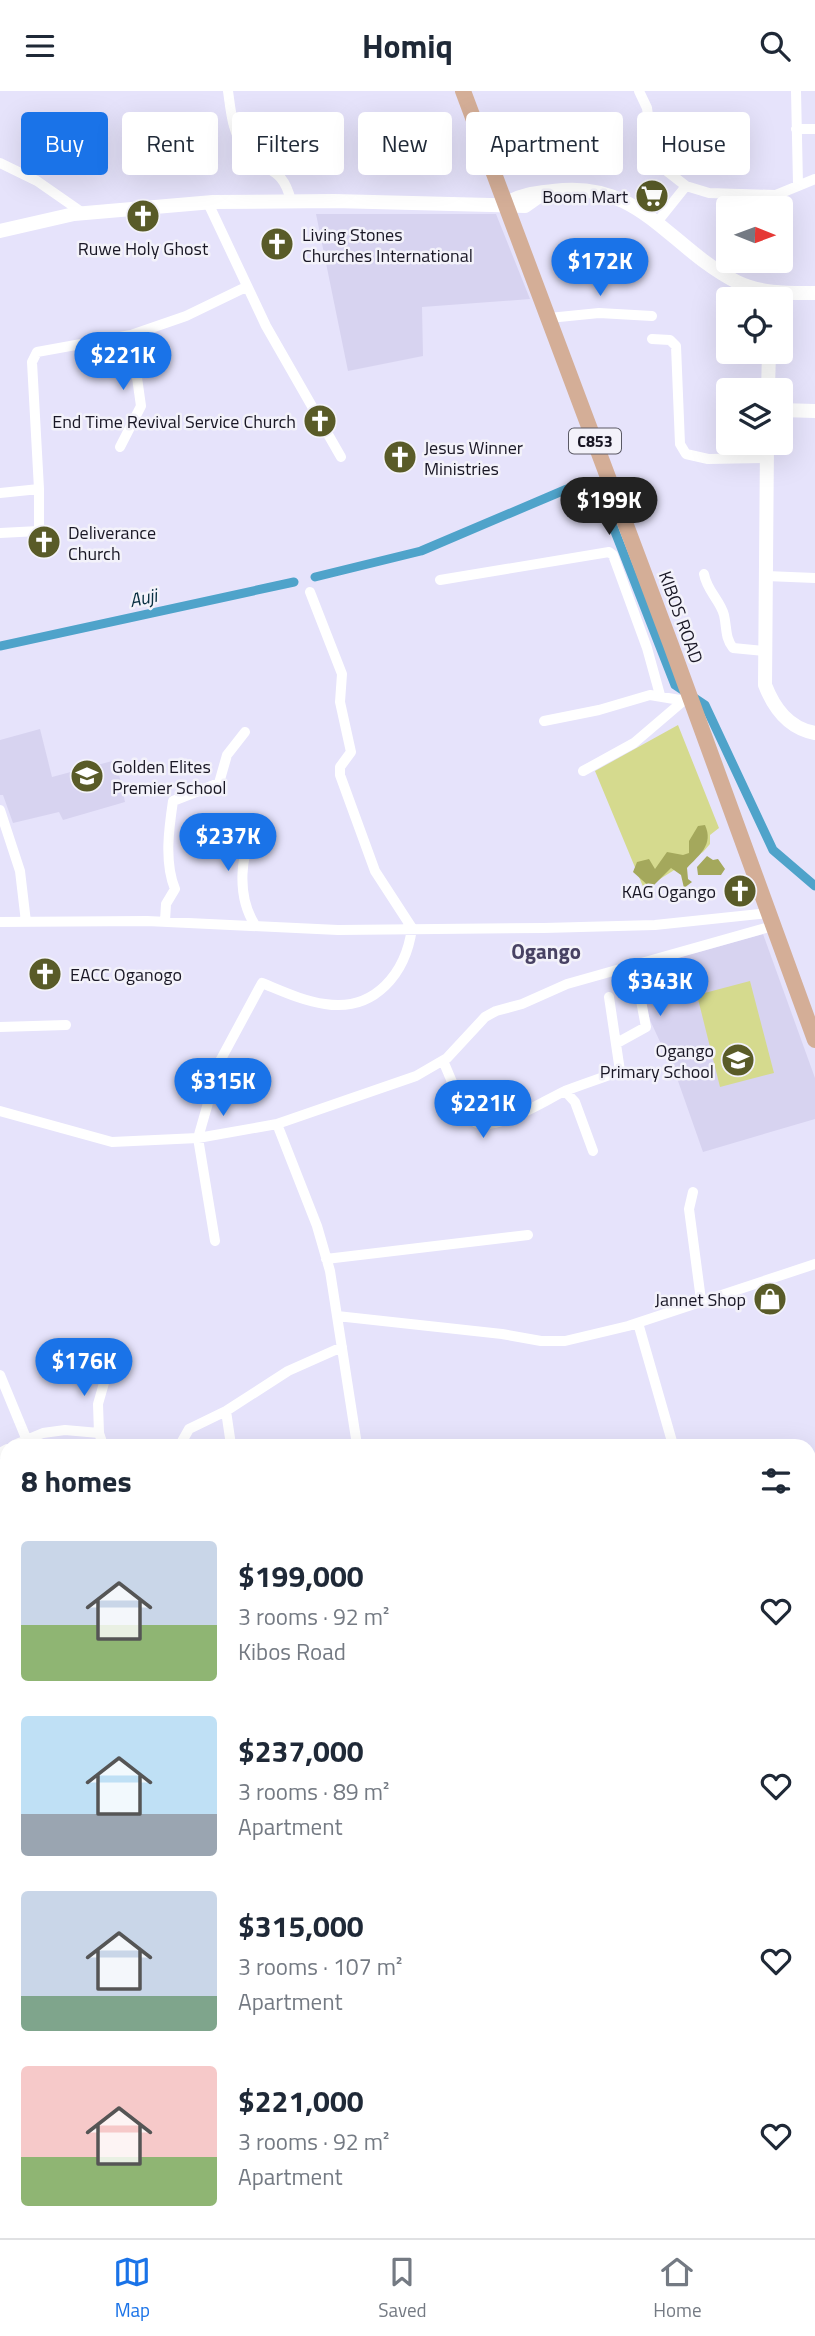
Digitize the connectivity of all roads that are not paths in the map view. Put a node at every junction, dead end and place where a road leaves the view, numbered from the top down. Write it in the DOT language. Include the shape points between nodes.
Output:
graph roads {
  1 [pos="228,91"];
  2 [pos="463,91"];
  3 [pos="639,91"];
  4 [pos="796,91"];
  5 [pos="796,129"];
  6 [pos="815,129"];
  7 [pos="0,163"];
  8 [pos="815,179"];
  9 [pos="798,184"];
  10 [pos="687,186"];
  11 [pos="291,201"];
  12 [pos="208,203"];
  13 [pos="506,204"];
  14 [pos="83,213"];
  15 [pos="658,221"];
  16 [pos="0,231"];
  17 [pos="246,287"];
  18 [pos="749,287"];
  19 [pos="815,293"];
  20 [pos="793,294"];
  21 [pos="652,316"];
  22 [pos="549,318"];
  23 [pos="131,335"];
  24 [pos="652,339"];
  25 [pos="793,410"];
  26 [pos="815,411"];
  27 [pos="120,447"];
  28 [pos="734,455"];
  29 [pos="767,455"];
  30 [pos="341,457"];
  31 [pos="38,489"];
  32 [pos="0,492"];
  33 [pos="0,533"];
  34 [pos="704,574"];
  35 [pos="766,576"];
  36 [pos="815,578"];
  37 [pos="440,580"];
  38 [pos="310,592"];
  39 [pos="765,651"];
  40 [pos="660,695"];
  41 [pos="689,702"];
  42 [pos="544,721"];
  43 [pos="245,732"];
  44 [pos="815,733"];
  45 [pos="583,771"];
  46 [pos="0,810"];
  47 [pos="260,824"];
  48 [pos="770,919"];
  49 [pos="165,921"];
  50 [pos="0,922"];
  51 [pos="26,922"];
  52 [pos="255,925"];
  53 [pos="412,928"];
  54 [pos="634,964"];
  55 [pos="609,997"];
  56 [pos="66,1025"];
  57 [pos="0,1027"];
  58 [pos="815,1040"];
  59 [pos="617,1043"];
  60 [pos="443,1061"];
  61 [pos="565,1091"];
  62 [pos="0,1111"];
  63 [pos="277,1124"];
  64 [pos="198,1138"];
  65 [pos="593,1151"];
  66 [pos="692,1192"];
  67 [pos="528,1235"];
  68 [pos="215,1241"];
  69 [pos="326,1259"];
  70 [pos="815,1263"];
  71 [pos="701,1300"];
  72 [pos="337,1316"];
  73 [pos="638,1322"];
  74 [pos="342,1347"];
  75 [pos="108,1369"];
  76 [pos="0,1375"];
  77 [pos="226,1411"];
  78 [pos="99,1433"];
  79 [pos="26,1438"];
  80 [pos="101,1439"];
  81 [pos="183,1439"];
  82 [pos="230,1439"];
  83 [pos="356,1439"];
  84 [pos="671,1439"];
  1 -- 11 [label="street" via="240,140 253,157 286,181"];
  2 -- 13 [label="main road, KIBOS ROAD / C853"];
  3 -- 10 [label="street" via="647,108 654,162"];
  4 -- 5 [label="street"];
  5 -- 6 [label="street"];
  5 -- 9 [label="street"];
  7 -- 14 [label="street" via="37,181"];
  8 -- 9 [label="street"];
  9 -- 10 [label="street" via="776,195 709,193"];
  10 -- 15 [label="street"];
  11 -- 12 [label="street"];
  11 -- 13 [label="street"];
  12 -- 14 [label="street"];
  12 -- 17 [label="street"];
  13 -- 15 [label="street" via="525,206 545,192 585,188 598,190"];
  13 -- 22 [label="main road, KIBOS ROAD / C853"];
  14 -- 16 [label="street"];
  15 -- 18 [label="street" via="685,249"];
  17 -- 23 [label="street" via="186,316"];
  17 -- 30 [label="street"];
  19 -- 20 [label="street"];
  21 -- 22 [label="street" via="599,313"];
  22 -- 41 [label="main road, KIBOS ROAD / C853"];
  23 -- 27 [label="street" via="141,406"];
  23 -- 31 [label="street" via="45,349 34,356"];
  24 -- 28 [label="street" via="676,345 680,444 686,454 708,459"];
  25 -- 26 [label="street"];
  29 -- 35 [label="street"];
  31 -- 32 [label="street"];
  31 -- 33 [label="street" via="39,531"];
  34 -- 39 [label="street" via="706,587 724,613 733,649"];
  35 -- 36 [label="street"];
  35 -- 39 [label="street"];
  37 -- 40 [label="street" via="609,552 647,648"];
  38 -- 53 [label="street" via="343,680 340,702 351,752 340,775 375,871"];
  39 -- 44 [label="street" via="765,685 773,707 788,721"];
  40 -- 41 [label="street"];
  40 -- 42 [label="street"];
  41 -- 45 [label="street" via="634,743"];
  41 -- 48 [label="main road, KIBOS ROAD / C853"];
  43 -- 49 [label="street" via="227,755 219,783 173,801 169,872 175,889 166,904"];
  46 -- 51 [label="street" via="20,871"];
  47 -- 52 [label="street" via="250,840 242,885 243,902"];
  48 -- 53 [label="street"];
  48 -- 54 [label="street"];
  48 -- 58 [label="main road, KIBOS ROAD / C853"];
  49 -- 51 [label="street"];
  49 -- 52 [label="street"];
  50 -- 51 [label="street"];
  52 -- 53 [label="street"];
  53 -- 64 [label="street" via="409,950 385,989 366,1000 325,1005 262,983 220,1061"];
  54 -- 59 [label="street" via="646,1027"];
  54 -- 60 [label="street" via="496,1011"];
  55 -- 59 [label="street"];
  56 -- 57 [label="street"];
  59 -- 61 [label="street" via="620,1070"];
  60 -- 61 [label="street" via="468,1116 476,1123 485,1125 514,1116"];
  60 -- 63 [label="street" via="404,1081"];
  61 -- 65 [label="street" via="575,1102"];
  62 -- 64 [label="street" via="112,1142"];
  63 -- 64 [label="street"];
  63 -- 69 [label="street"];
  64 -- 68 [label="street"];
  66 -- 71 [label="street" via="689,1209"];
  67 -- 69 [label="street"];
  69 -- 72 [label="street"];
  70 -- 71 [label="street"];
  71 -- 73 [label="street"];
  72 -- 73 [label="street" via="502,1333 541,1342 592,1336"];
  72 -- 74 [label="street"];
  73 -- 84 [label="street"];
  74 -- 77 [label="street" via="288,1371"];
  74 -- 83 [label="street"];
  75 -- 78 [label="street" via="98,1404"];
  76 -- 79 [label="street"];
  77 -- 81 [label="street" via="189,1429"];
  77 -- 82 [label="street"];
  78 -- 79 [label="street" via="65,1430"];
  78 -- 80 [label="street"];
}
